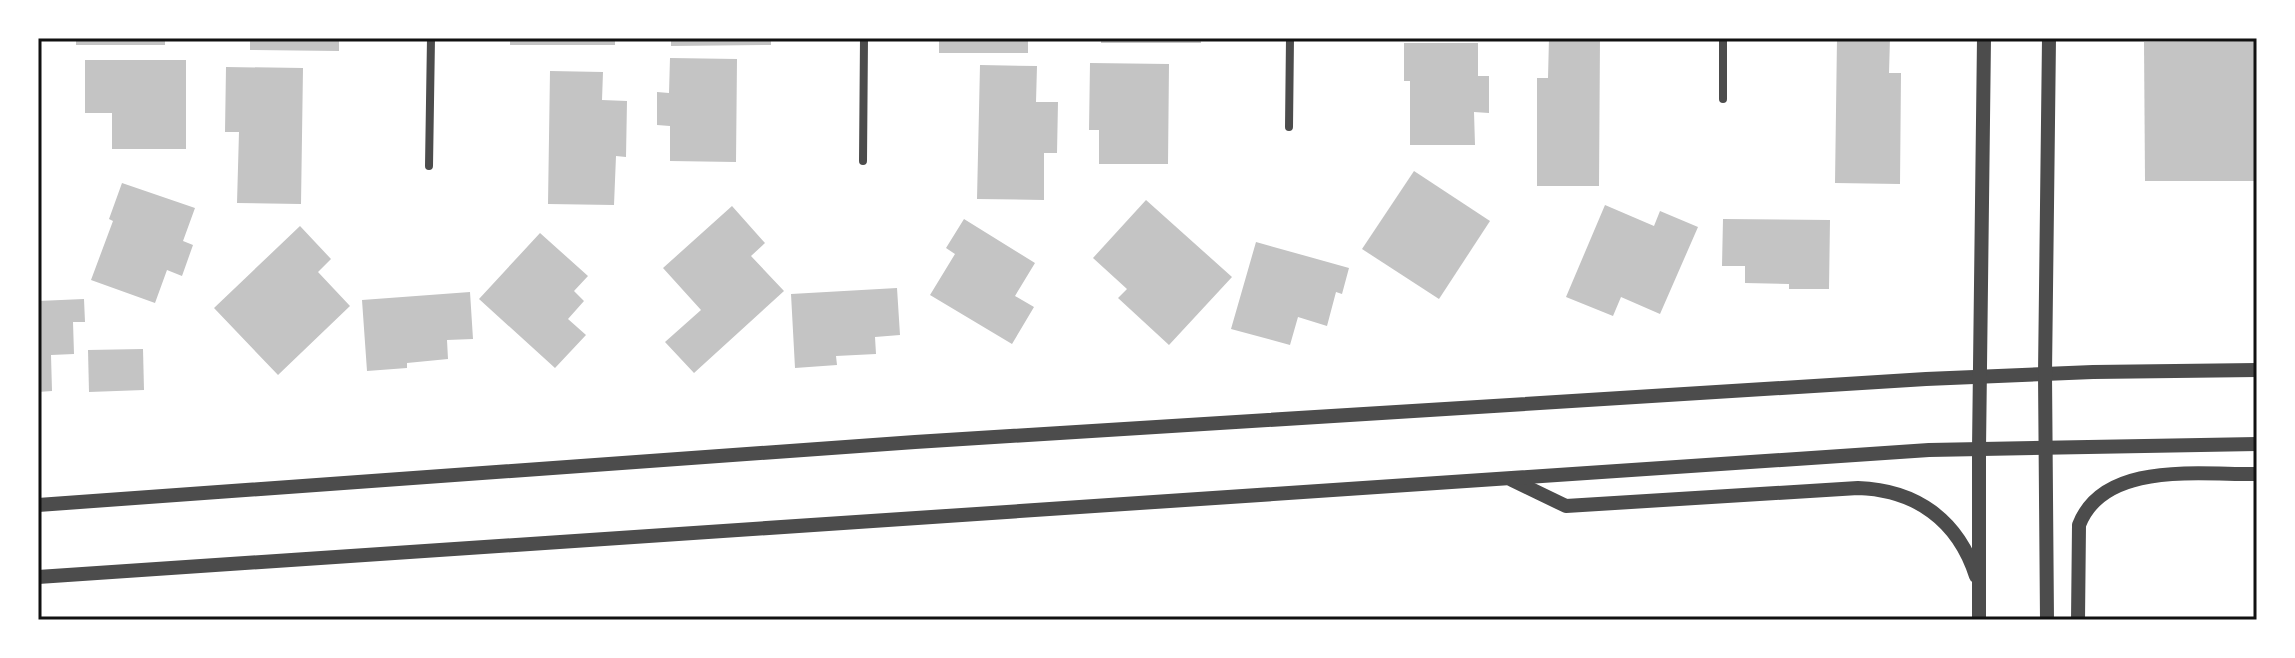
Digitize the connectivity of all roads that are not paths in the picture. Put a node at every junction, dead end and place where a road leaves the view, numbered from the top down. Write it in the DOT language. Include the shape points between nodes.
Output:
graph roads {
  1 [pos="431,38"];
  2 [pos="864,38"];
  3 [pos="1290,38"];
  4 [pos="1723,38"];
  5 [pos="1984,38"];
  6 [pos="2049,38"];
  7 [pos="1723,99"];
  8 [pos="1289,127"];
  9 [pos="863,161"];
  10 [pos="429,166"];
  11 [pos="2257,370"];
  12 [pos="2045,374"];
  13 [pos="1979,377"];
  14 [pos="2257,444"];
  15 [pos="2045,447"];
  16 [pos="1979,449"];
  17 [pos="2257,474"];
  18 [pos="1509,478"];
  19 [pos="38,505"];
  20 [pos="38,577"];
  21 [pos="1979,588"];
  22 [pos="1979,620"];
  23 [pos="2047,620"];
  24 [pos="2078,620"];
  1 -- 10 [label="street"];
  2 -- 9 [label="street"];
  3 -- 8 [label="street"];
  4 -- 7 [label="street"];
  5 -- 13 [label="street"];
  6 -- 12 [label="street"];
  11 -- 12 [label="street"];
  12 -- 13 [label="street"];
  12 -- 15 [label="street"];
  13 -- 16 [label="street"];
  13 -- 19 [label="street" via="915,442"];
  14 -- 15 [label="street"];
  15 -- 16 [label="street"];
  15 -- 23 [label="street"];
  16 -- 18 [label="street"];
  16 -- 21 [label="street"];
  17 -- 24 [label="street" via="2141,477 2108,489 2085,511 2079,525"];
  18 -- 20 [label="street"];
  18 -- 21 [label="street" via="1566,506 1887,490 1916,500 1948,524 1970,559"];
  21 -- 22 [label="street"];
}
